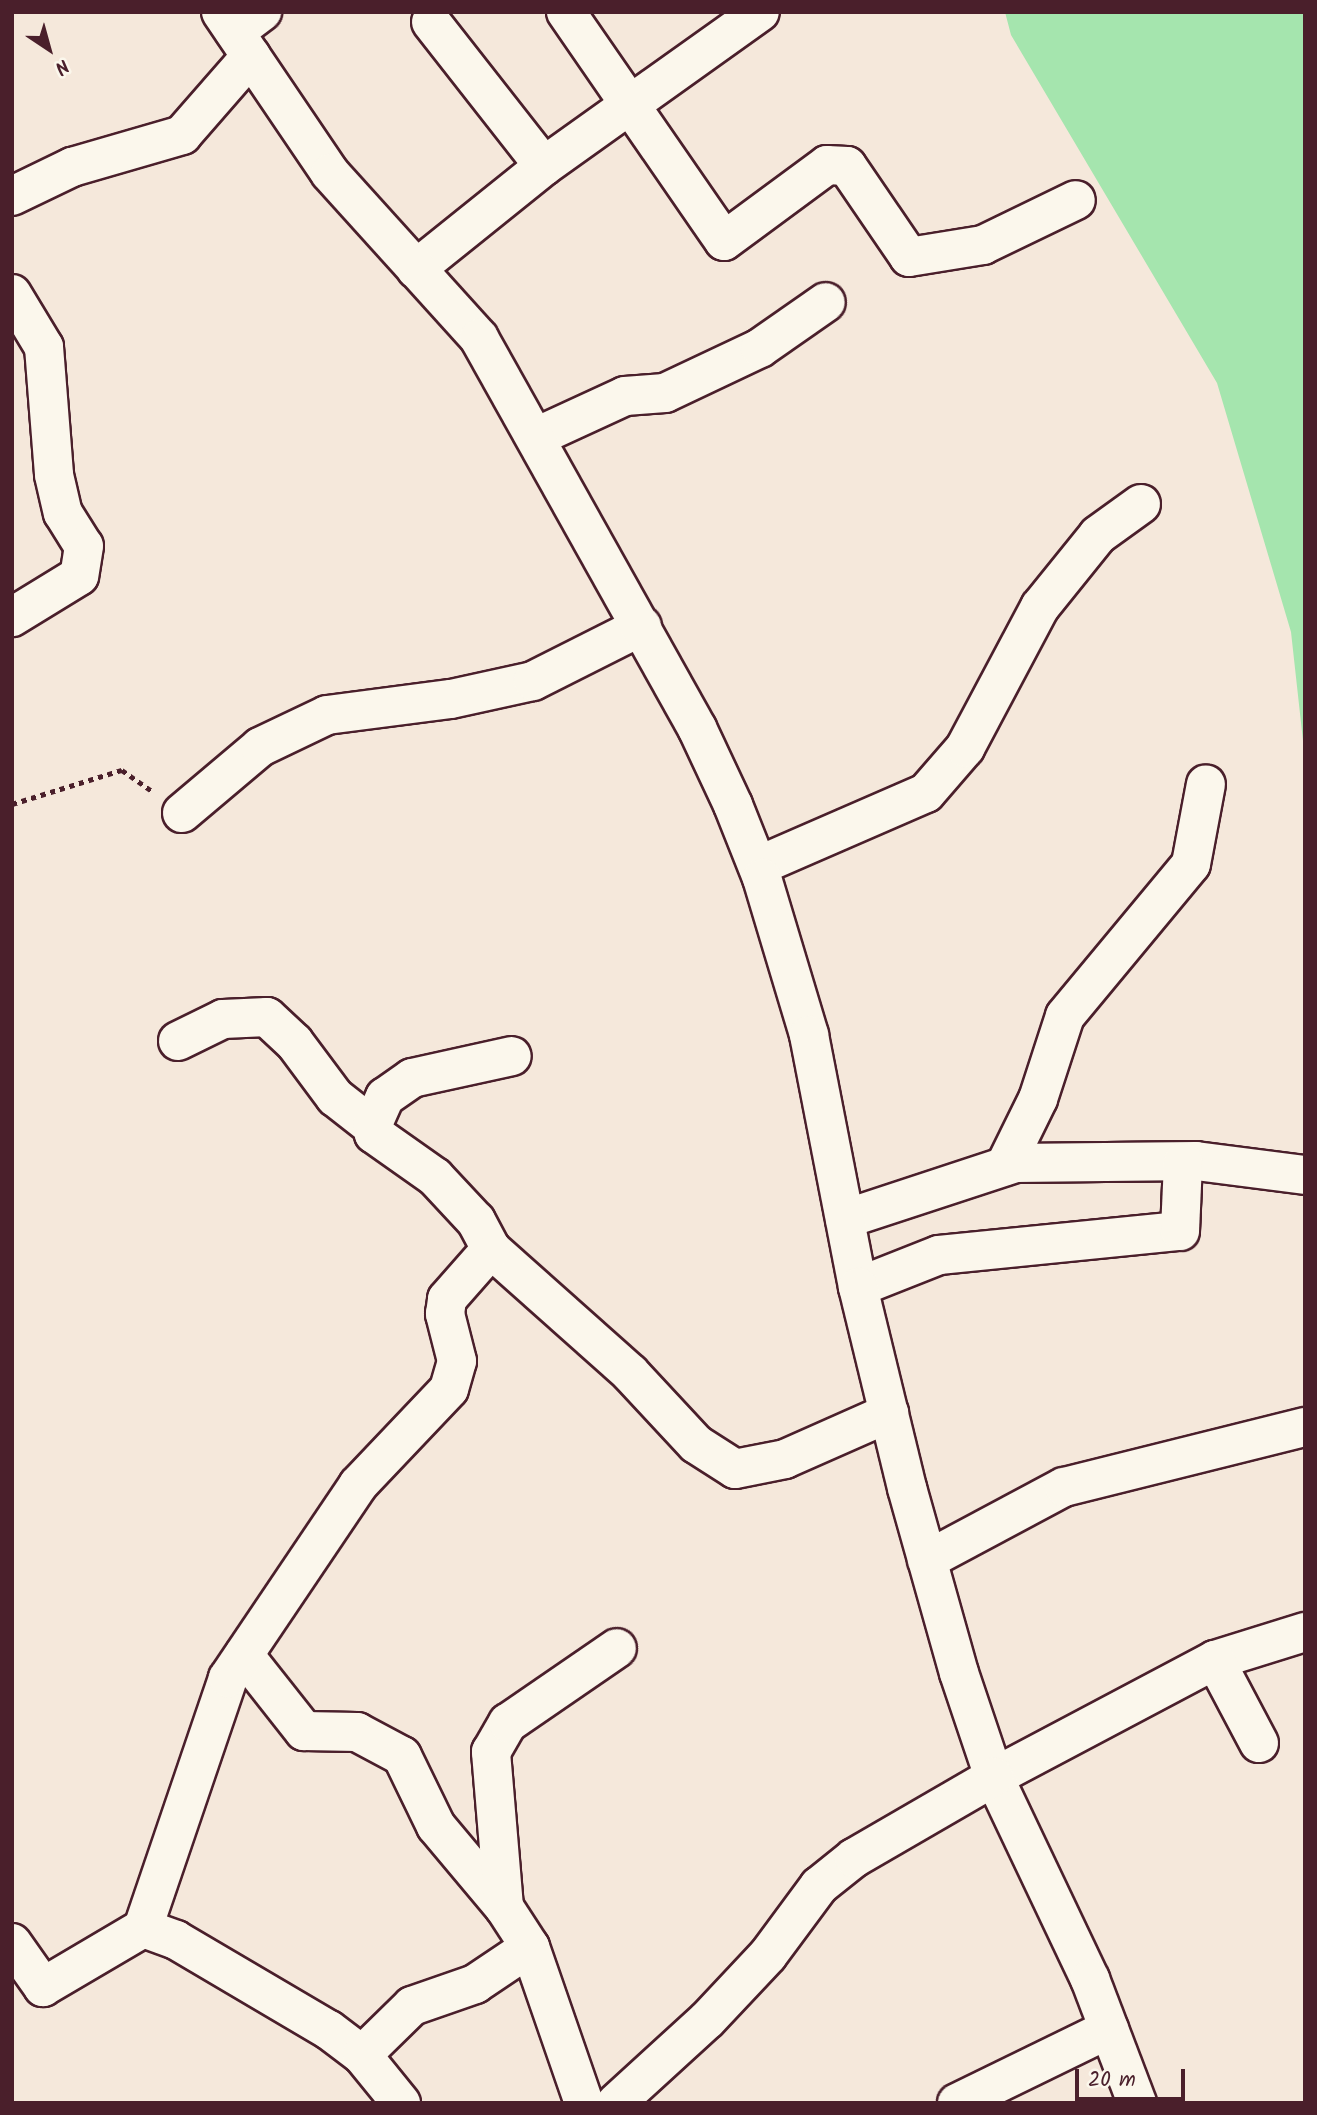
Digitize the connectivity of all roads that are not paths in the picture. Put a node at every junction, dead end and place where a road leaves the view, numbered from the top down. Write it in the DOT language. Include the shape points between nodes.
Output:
graph roads {
  1 [pos="566,12"];
  2 [pos="760,12"];
  3 [pos="431,22"];
  4 [pos="242,28"];
  5 [pos="633,103"];
  6 [pos="544,166"];
  7 [pos="12,196"];
  8 [pos="1076,200"];
  9 [pos="416,269"];
  10 [pos="12,294"];
  11 [pos="826,302"];
  12 [pos="536,437"];
  13 [pos="1141,504"];
  14 [pos="12,617"];
  15 [pos="642,626"];
  16 [pos="1206,784"];
  17 [pos="182,813"];
  18 [pos="758,866"];
  19 [pos="177,1041"];
  20 [pos="512,1056"];
  21 [pos="372,1126"];
  22 [pos="1183,1162"];
  23 [pos="1005,1166"];
  24 [pos="1305,1175"];
  25 [pos="845,1219"];
  26 [pos="491,1249"];
  27 [pos="858,1287"];
  28 [pos="888,1413"];
  29 [pos="1305,1427"];
  30 [pos="927,1560"];
  31 [pos="1305,1632"];
  32 [pos="617,1648"];
  33 [pos="244,1656"];
  34 [pos="1215,1660"];
  35 [pos="1259,1743"];
  36 [pos="994,1777"];
  37 [pos="504,1907"];
  38 [pos="143,1928"];
  39 [pos="12,1943"];
  40 [pos="530,1947"];
  41 [pos="1109,2029"];
  42 [pos="362,2055"];
  43 [pos="401,2103"];
  44 [pos="584,2103"];
  45 [pos="616,2103"];
  46 [pos="957,2103"];
  47 [pos="1137,2103"];
  1 -- 5 [label="street"];
  2 -- 5 [label="street"];
  3 -- 6 [label="street"];
  4 -- 7 [label="street" via="225,91 182,135 72,167"];
  4 -- 9 [label="street" via="330,173"];
  5 -- 6 [label="street"];
  5 -- 8 [label="street" via="724,241 827,165 846,166 909,257 983,245"];
  6 -- 9 [label="street"];
  9 -- 12 [label="street" via="479,338"];
  10 -- 14 [label="street" via="44,346 54,475 63,513 84,546 79,576"];
  11 -- 12 [label="street" via="760,348 665,393 625,396"];
  12 -- 15 [label="street"];
  13 -- 18 [label="street" via="1098,536 1040,607 965,748 926,793"];
  15 -- 17 [label="street" via="533,681 451,699 327,715 260,747"];
  15 -- 18 [label="street" via="697,728"];
  16 -- 23 [label="street" via="1191,864 1065,1016 1038,1100"];
  18 -- 25 [label="street" via="809,1035"];
  19 -- 21 [label="street" via="223,1018 267,1017 294,1042 335,1097"];
  20 -- 21 [label="street" via="412,1078 385,1097"];
  21 -- 26 [label="street" via="374,1134 443,1186 476,1221"];
  22 -- 23 [label="street"];
  22 -- 24 [label="street"];
  22 -- 27 [label="street" via="1180,1231 939,1255"];
  23 -- 25 [label="street"];
  25 -- 27 [label="street"];
  26 -- 28 [label="street" via="630,1373 696,1444 735,1469 785,1459"];
  26 -- 33 [label="street" via="447,1299 444,1314 457,1361 449,1389 358,1485"];
  27 -- 28 [label="street"];
  28 -- 30 [label="street"];
  29 -- 30 [label="street" via="1064,1487"];
  30 -- 36 [label="street"];
  31 -- 34 [label="street"];
  32 -- 37 [label="street" via="508,1723 491,1752"];
  33 -- 37 [label="street" via="304,1731 357,1732 402,1756 436,1826"];
  33 -- 38 [label="street" via="228,1678"];
  34 -- 35 [label="street"];
  34 -- 36 [label="street"];
  36 -- 41 [label="street"];
  36 -- 45 [label="street" via="854,1858 819,1886 768,1955 708,2020"];
  37 -- 40 [label="street"];
  38 -- 39 [label="street" via="43,1987"];
  38 -- 42 [label="street" via="176,1940 329,2030"];
  40 -- 42 [label="street" via="475,1984 412,2006"];
  40 -- 44 [label="street"];
  41 -- 46 [label="street"];
  41 -- 47 [label="street"];
  42 -- 43 [label="street"];
}
